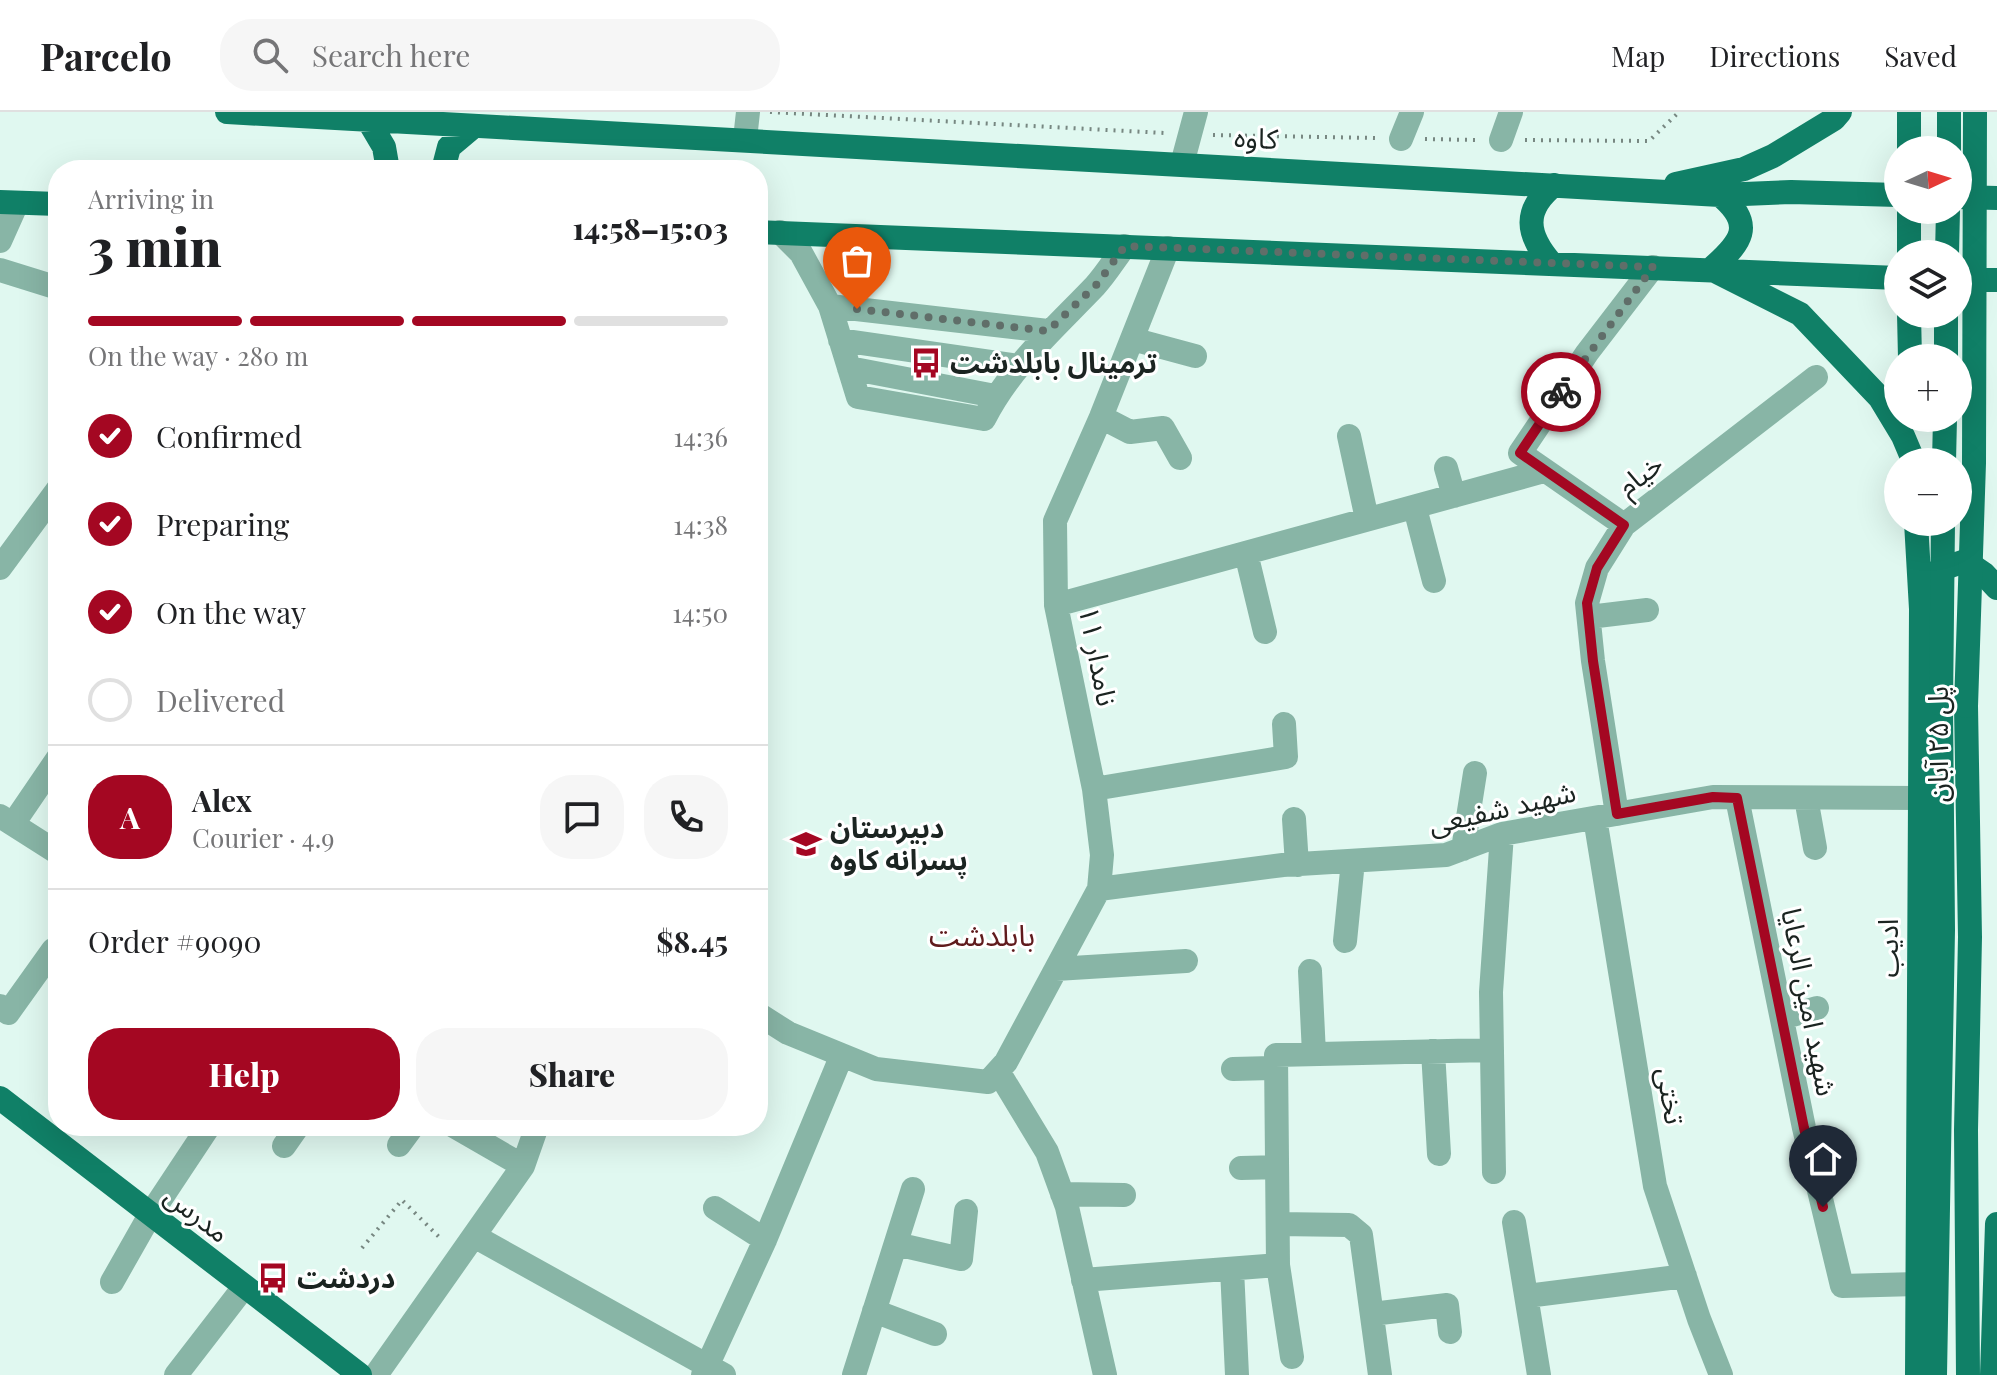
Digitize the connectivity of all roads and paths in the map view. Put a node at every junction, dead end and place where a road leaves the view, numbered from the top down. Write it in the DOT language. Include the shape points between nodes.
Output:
graph roads {
  1 [pos="227,112"];
  2 [pos="748,112"];
  3 [pos="762,112"];
  4 [pos="1412,112"];
  5 [pos="1511,112"];
  6 [pos="1679,112"];
  7 [pos="1840,112"];
  8 [pos="1909,112"];
  9 [pos="1949,112"];
  10 [pos="1975,112"];
  11 [pos="368,120"];
  12 [pos="1193,123"];
  13 [pos="474,126"];
  14 [pos="1909,136"];
  15 [pos="1949,136"];
  16 [pos="745,139"];
  17 [pos="1401,139"];
  18 [pos="1501,140"];
  19 [pos="386,160"];
  20 [pos="446,160"];
  21 [pos="1182,164"];
  22 [pos="1554,185"];
  23 [pos="1645,190"];
  24 [pos="1720,195"];
  25 [pos="1884,195"];
  26 [pos="1972,197"];
  27 [pos="1997,198"];
  28 [pos="9,202"];
  29 [pos="48,204"];
  30 [pos="769,232"];
  31 [pos="0,241"];
  32 [pos="1125,246"];
  33 [pos="1168,248"];
  34 [pos="1551,263"];
  35 [pos="1653,267"];
  36 [pos="1711,269"];
  37 [pos="0,270"];
  38 [pos="1884,277"];
  39 [pos="1972,280"];
  40 [pos="1997,280"];
  41 [pos="48,285"];
  42 [pos="830,306"];
  43 [pos="1048,331"];
  44 [pos="1132,339"];
  45 [pos="840,340"];
  46 [pos="1195,356"];
  47 [pos="1018,366"];
  48 [pos="1816,377"];
  49 [pos="1101,417"];
  50 [pos="1349,436"];
  51 [pos="1908,448"];
  52 [pos="1180,458"];
  53 [pos="1446,468"];
  54 [pos="1544,471"];
  55 [pos="1454,496"];
  56 [pos="48,503"];
  57 [pos="1415,508"];
  58 [pos="1367,519"];
  59 [pos="1624,525"];
  60 [pos="1917,536"];
  61 [pos="1943,536"];
  62 [pos="1246,553"];
  63 [pos="0,568"];
  64 [pos="1434,581"];
  65 [pos="1997,588"];
  66 [pos="1056,605"];
  67 [pos="1921,609"];
  68 [pos="1647,610"];
  69 [pos="1589,617"];
  70 [pos="1265,632"];
  71 [pos="1941,704"];
  72 [pos="1284,724"];
  73 [pos="48,770"];
  74 [pos="1475,773"];
  75 [pos="1094,789"];
  76 [pos="1737,798"];
  77 [pos="1806,798"];
  78 [pos="1919,798"];
  79 [pos="1606,816"];
  80 [pos="1294,819"];
  81 [pos="6,820"];
  82 [pos="1502,834"];
  83 [pos="48,847"];
  84 [pos="1815,848"];
  85 [pos="1463,849"];
  86 [pos="1353,861"];
  87 [pos="1297,865"];
  88 [pos="1099,889"];
  89 [pos="1345,941"];
  90 [pos="48,957"];
  91 [pos="1186,961"];
  92 [pos="1056,969"];
  93 [pos="1310,971"];
  94 [pos="0,1006"];
  95 [pos="1817,1008"];
  96 [pos="1782,1018"];
  97 [pos="768,1020"];
  98 [pos="1491,1050"];
  99 [pos="1433,1051"];
  100 [pos="1314,1054"];
  101 [pos="841,1057"];
  102 [pos="1276,1062"];
  103 [pos="1233,1069"];
  104 [pos="998,1071"];
  105 [pos="0,1098"];
  106 [pos="48,1135"];
  107 [pos="49,1136"];
  108 [pos="202,1136"];
  109 [pos="291,1136"];
  110 [pos="471,1136"];
  111 [pos="534,1136"];
  112 [pos="284,1146"];
  113 [pos="1439,1154"];
  114 [pos="523,1166"];
  115 [pos="1277,1167"];
  116 [pos="1241,1168"];
  117 [pos="1494,1172"];
  118 [pos="913,1189"];
  119 [pos="1062,1194"];
  120 [pos="1124,1195"];
  121 [pos="715,1208"];
  122 [pos="966,1211"];
  123 [pos="150,1215"];
  124 [pos="1514,1222"];
  125 [pos="1278,1224"];
  126 [pos="1997,1224"];
  127 [pos="474,1236"];
  128 [pos="765,1240"];
  129 [pos="896,1244"];
  130 [pos="362,1248"];
  131 [pos="459,1257"];
  132 [pos="1278,1265"];
  133 [pos="1232,1269"];
  134 [pos="1685,1276"];
  135 [pos="1083,1280"];
  136 [pos="112,1282"];
  137 [pos="1917,1284"];
  138 [pos="244,1287"];
  139 [pos="1527,1296"];
  140 [pos="874,1311"];
  141 [pos="1372,1314"];
  142 [pos="1450,1332"];
  143 [pos="935,1334"];
  144 [pos="1292,1357"];
  145 [pos="712,1372"];
  146 [pos="176,1375"];
  147 [pos="360,1375"];
  148 [pos="376,1375"];
  149 [pos="854,1375"];
  150 [pos="1105,1375"];
  151 [pos="1237,1375"];
  152 [pos="1380,1375"];
  153 [pos="1539,1375"];
  154 [pos="1721,1375"];
  155 [pos="1917,1375"];
  156 [pos="1935,1375"];
  157 [pos="1968,1375"];
  158 [pos="1992,1375"];
  1 -- 11 [label="main road, کاوه"];
  2 -- 16 [label="street"];
  3 -- 12 [label="path"];
  4 -- 17 [label="street"];
  5 -- 18 [label="street"];
  6 -- 18 [label="path" via="1649,141"];
  7 -- 23 [label="main road" via="1786,149 1744,169"];
  8 -- 14 [label="main road"];
  9 -- 15 [label="main road"];
  10 -- 157 [label="main road, پل ۲۵ آبان, bridge" via="1974,463 1966,706"];
  11 -- 13 [label="main road, کاوه"];
  11 -- 19 [label="main road"];
  12 -- 17 [label="path"];
  12 -- 21 [label="street"];
  13 -- 16 [label="main road, کاوه"];
  13 -- 20 [label="main road" via="449,147"];
  16 -- 21 [label="main road, کاوه"];
  17 -- 18 [label="path"];
  21 -- 22 [label="main road, کاوه"];
  22 -- 23 [label="main road, کاوه"];
  22 -- 34 [label="main road" via="1534,206 1532,222 1534,239"];
  23 -- 24 [label="main road, کاوه"];
  24 -- 25 [label="main road, کاوه"];
  24 -- 36 [label="main road" via="1741,223 1736,248"];
  26 -- 27 [label="main road"];
  28 -- 29 [label="main road"];
  28 -- 31 [label="street"];
  30 -- 32 [label="main road"];
  30 -- 42 [label="street" via="801,253"];
  32 -- 33 [label="main road"];
  32 -- 43 [label="street" via="1097,284"];
  33 -- 34 [label="main road"];
  33 -- 44 [label="street, ۱۱ نامدار"];
  34 -- 35 [label="main road"];
  35 -- 36 [label="main road"];
  35 -- 54 [label="street" via="1520,453"];
  36 -- 38 [label="main road"];
  36 -- 51 [label="main road" via="1800,314 1880,398"];
  37 -- 41 [label="street"];
  39 -- 40 [label="main road"];
  42 -- 43 [label="street"];
  42 -- 45 [label="street"];
  43 -- 47 [label="street"];
  44 -- 46 [label="street"];
  44 -- 49 [label="street, ۱۱ نامدار"];
  45 -- 47 [label="street"];
  45 -- 47 [label="street" via="858,397 984,419"];
  48 -- 59 [label="street, خیام"];
  49 -- 52 [label="street" via="1130,432 1163,428"];
  49 -- 66 [label="street, ۱۱ نامدار" via="1055,521"];
  50 -- 58 [label="street"];
  53 -- 55 [label="street"];
  54 -- 55 [label="street"];
  54 -- 59 [label="street"];
  55 -- 57 [label="street"];
  56 -- 63 [label="street"];
  57 -- 58 [label="street"];
  57 -- 64 [label="street"];
  58 -- 62 [label="street"];
  59 -- 69 [label="street, خیام" via="1597,568 1587,603"];
  60 -- 67 [label="main road, ادیب"];
  61 -- 71 [label="main road, پل ۲۵ آبان, bridge"];
  62 -- 66 [label="street"];
  62 -- 70 [label="street"];
  65 -- 67 [label="main road" via="1965,561 1954,564 1929,582"];
  66 -- 75 [label="street, ۱۱ نامدار"];
  67 -- 78 [label="main road, ادیب"];
  68 -- 69 [label="street"];
  69 -- 79 [label="street, خیام"];
  71 -- 156 [label="main road, ادیب" via="1943,930"];
  72 -- 75 [label="street" via="1286,757"];
  73 -- 81 [label="street"];
  74 -- 85 [label="street"];
  75 -- 88 [label="street, ۱۱ نامدار" via="1102,855"];
  76 -- 77 [label="street, شهید شفیعی"];
  76 -- 79 [label="street, شهید شفیعی" via="1713,797"];
  76 -- 96 [label="street, شهید امین الرعایا"];
  77 -- 78 [label="street, شهید شفیعی"];
  77 -- 84 [label="street"];
  78 -- 137 [label="main road, ادیب"];
  79 -- 82 [label="street, شهید شفیعی"];
  79 -- 134 [label="street, تختی" via="1655,1186"];
  80 -- 87 [label="street"];
  81 -- 83 [label="street"];
  82 -- 85 [label="street, شهید شفیعی"];
  82 -- 98 [label="street"];
  85 -- 86 [label="street, شهید شفیعی" via="1446,855"];
  86 -- 87 [label="street, شهید شفیعی"];
  86 -- 89 [label="street"];
  87 -- 88 [label="street, شهید شفیعی"];
  88 -- 92 [label="street, ۱۱ نامدار"];
  90 -- 94 [label="street" via="8,1013"];
  91 -- 92 [label="street"];
  92 -- 104 [label="street, ۱۱ نامدار"];
  93 -- 100 [label="street"];
  95 -- 96 [label="street"];
  96 -- 137 [label="street, شهید امین الرعایا" via="1842,1286"];
  97 -- 101 [label="street"];
  98 -- 99 [label="street"];
  98 -- 117 [label="street"];
  99 -- 100 [label="street"];
  99 -- 113 [label="street"];
  100 -- 102 [label="street"];
  101 -- 104 [label="street" via="876,1069 988,1082"];
  101 -- 128 [label="street"];
  102 -- 103 [label="street"];
  102 -- 115 [label="street"];
  104 -- 119 [label="street" via="1047,1152"];
  105 -- 106 [label="main road, مدرس"];
  107 -- 123 [label="main road, مدرس"];
  108 -- 123 [label="street"];
  109 -- 112 [label="street"];
  110 -- 114 [label="street"];
  111 -- 114 [label="street"];
  114 -- 127 [label="street"];
  115 -- 116 [label="street"];
  115 -- 125 [label="street"];
  118 -- 129 [label="street"];
  119 -- 120 [label="street"];
  119 -- 135 [label="street"];
  121 -- 128 [label="street"];
  122 -- 129 [label="street" via="961,1259"];
  123 -- 136 [label="street"];
  123 -- 138 [label="main road, مدرس"];
  124 -- 139 [label="street"];
  125 -- 132 [label="street"];
  125 -- 141 [label="street" via="1349,1225 1361,1235"];
  126 -- 158 [label="main road"];
  127 -- 131 [label="street"];
  127 -- 145 [label="street"];
  128 -- 145 [label="street"];
  129 -- 140 [label="street"];
  130 -- 131 [label="path" via="402,1200"];
  131 -- 148 [label="street"];
  132 -- 133 [label="street"];
  132 -- 144 [label="street"];
  133 -- 135 [label="street"];
  133 -- 151 [label="street"];
  134 -- 139 [label="street"];
  134 -- 154 [label="street, تختی"];
  135 -- 150 [label="street"];
  137 -- 155 [label="main road, ادیب"];
  138 -- 146 [label="street"];
  138 -- 147 [label="main road, مدرس"];
  139 -- 153 [label="street"];
  140 -- 143 [label="street"];
  140 -- 149 [label="street"];
  141 -- 142 [label="street" via="1447,1305"];
  141 -- 152 [label="street"];
}
